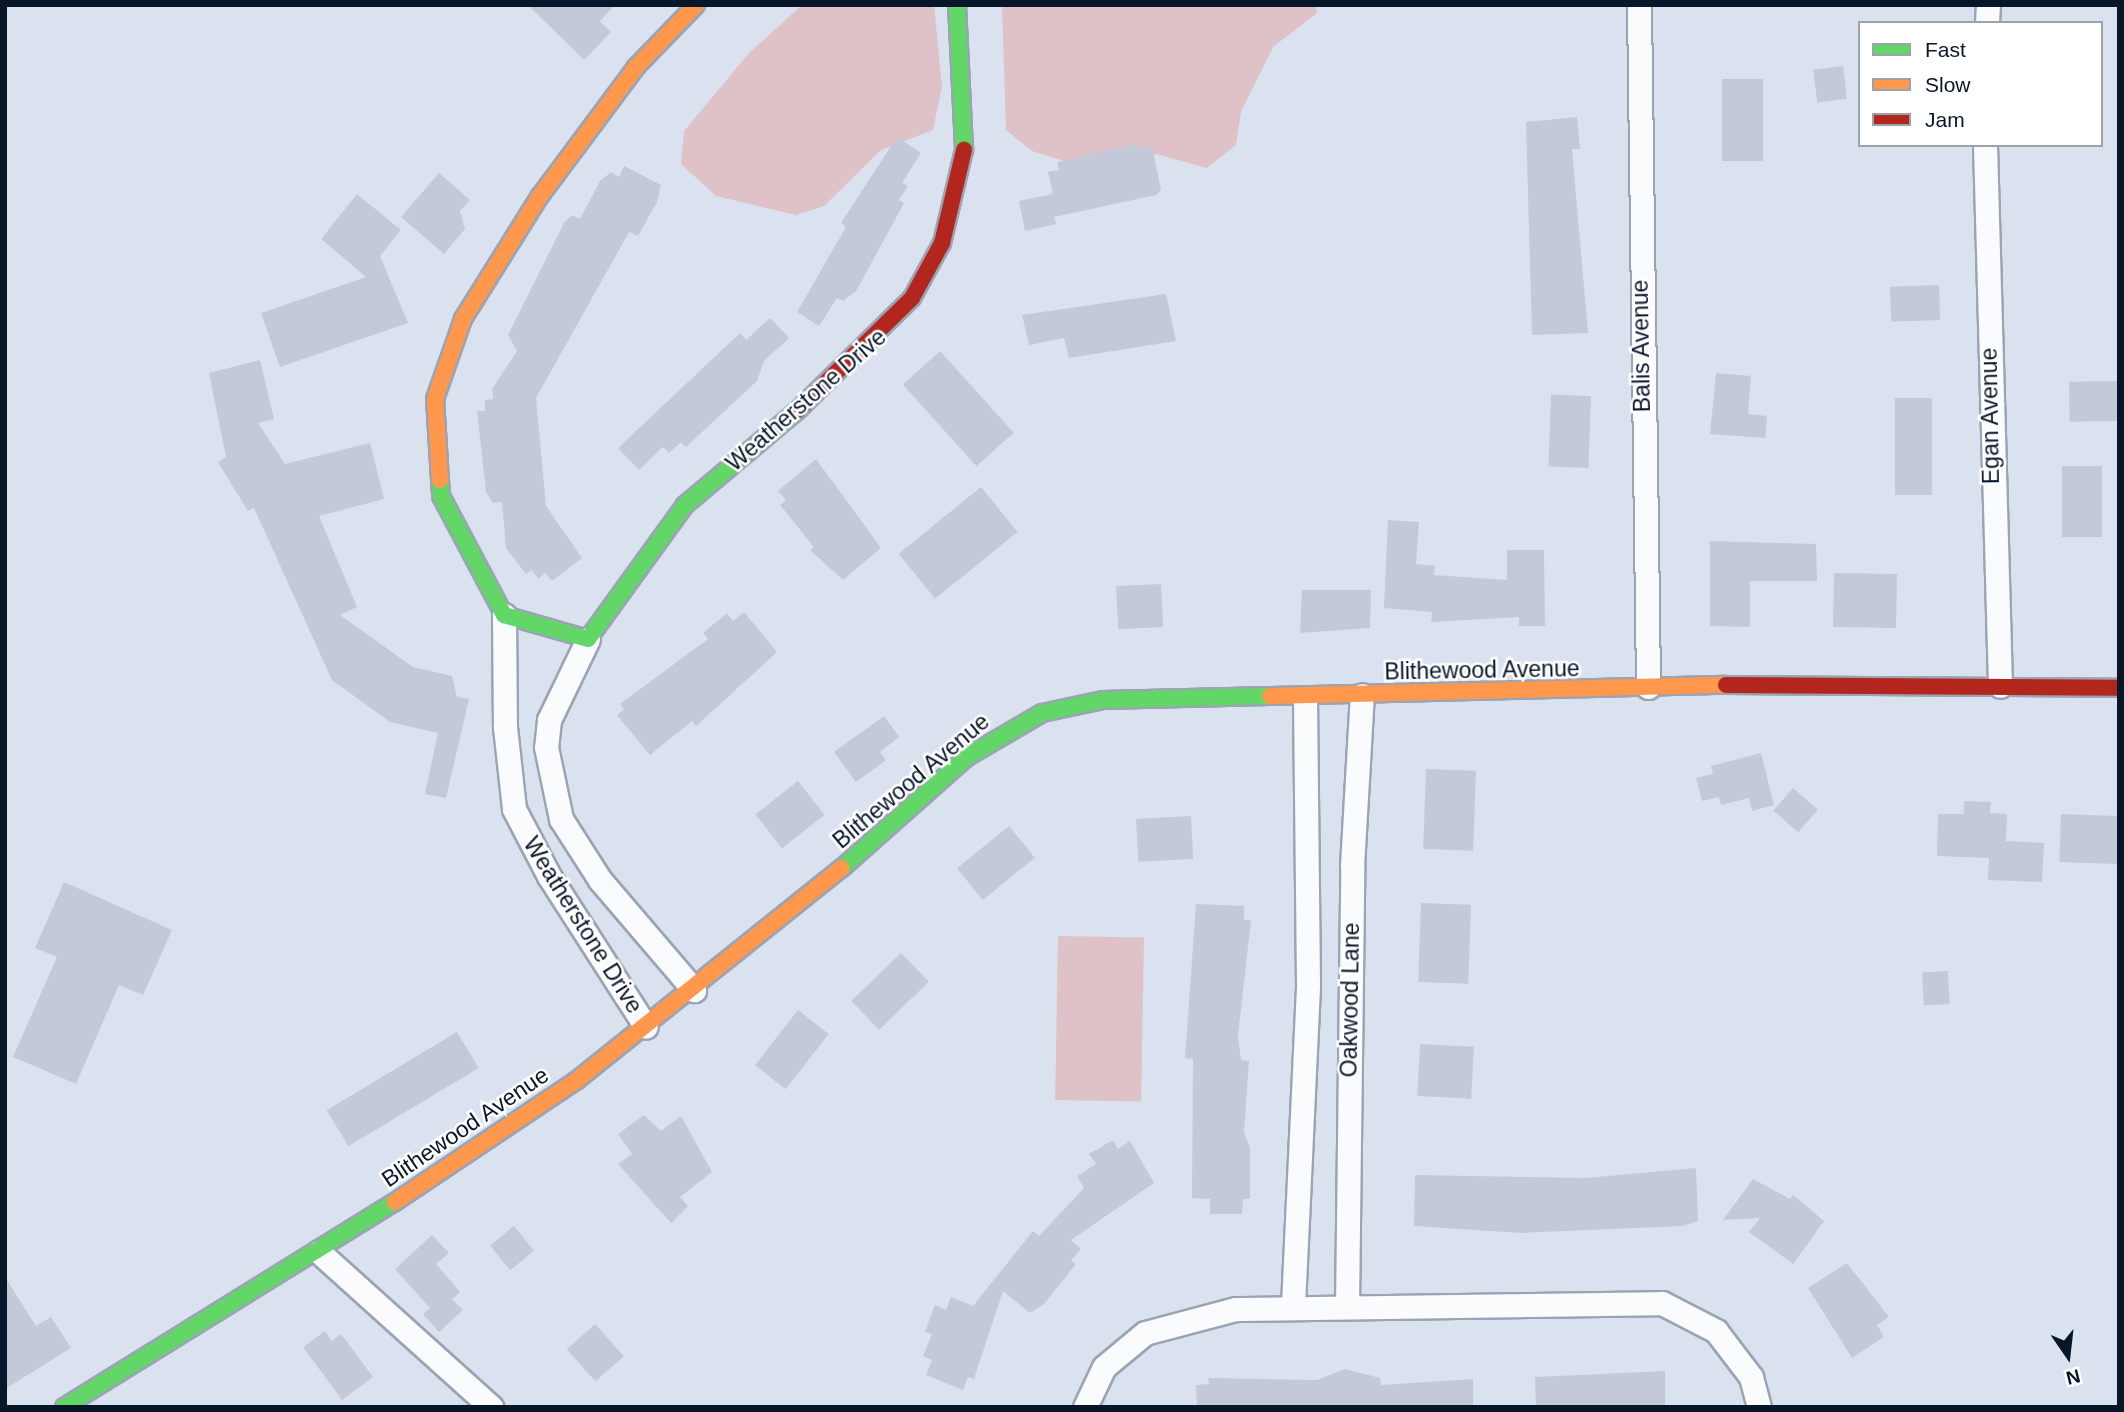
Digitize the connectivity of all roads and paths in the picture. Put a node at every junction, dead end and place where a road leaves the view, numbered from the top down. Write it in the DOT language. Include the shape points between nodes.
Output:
graph roads {
  1 [pos="696,5"];
  2 [pos="957,5"];
  3 [pos="1639,5"];
  4 [pos="1985,147"];
  5 [pos="504,615"];
  6 [pos="588,639"];
  7 [pos="2000,686"];
  8 [pos="1648,688"];
  9 [pos="2119,688"];
  10 [pos="1362,695"];
  11 [pos="1305,698"];
  12 [pos="695,990"];
  13 [pos="646,1027"];
  14 [pos="319,1252"];
  15 [pos="1293,1305"];
  16 [pos="1347,1306"];
  17 [pos="64,1407"];
  18 [pos="491,1407"];
  19 [pos="1085,1407"];
  20 [pos="1759,1407"];
  1 -- 5 [label="street, Weatherstone Drive" via="636,67 540,196 463,319 435,399 441,496"];
  2 -- 6 [label="street, Weatherstone Drive" via="966,121 962,174 942,243 912,299 831,383 685,505"];
  3 -- 8 [label="street, Balis Avenue"];
  4 -- 7 [label="street, Egan Avenue"];
  5 -- 6 [label="street"];
  5 -- 13 [label="street, Weatherstone Drive" via="505,727 514,809 543,867"];
  6 -- 12 [label="street, Weatherstone Drive" via="549,720 546,747 561,819 600,880"];
  7 -- 8 [label="street, Blithewood Avenue"];
  7 -- 9 [label="street, Blithewood Avenue"];
  8 -- 10 [label="street, Blithewood Avenue"];
  10 -- 11 [label="street, Blithewood Avenue"];
  10 -- 16 [label="street, Oakwood Lane" via="1352,866"];
  11 -- 12 [label="street, Blithewood Avenue" via="1103,700 1022,721 967,757"];
  11 -- 15 [label="street, Oakwood Lane" via="1308,984"];
  12 -- 13 [label="street, Blithewood Avenue"];
  13 -- 14 [label="street, Blithewood Avenue"];
  14 -- 17 [label="street, Blithewood Avenue"];
  14 -- 18 [label="street"];
  15 -- 16 [label="street"];
  15 -- 19 [label="street" via="1236,1309 1149,1331 1104,1367"];
  16 -- 20 [label="street" via="1662,1303 1716,1331 1751,1377"];
}
